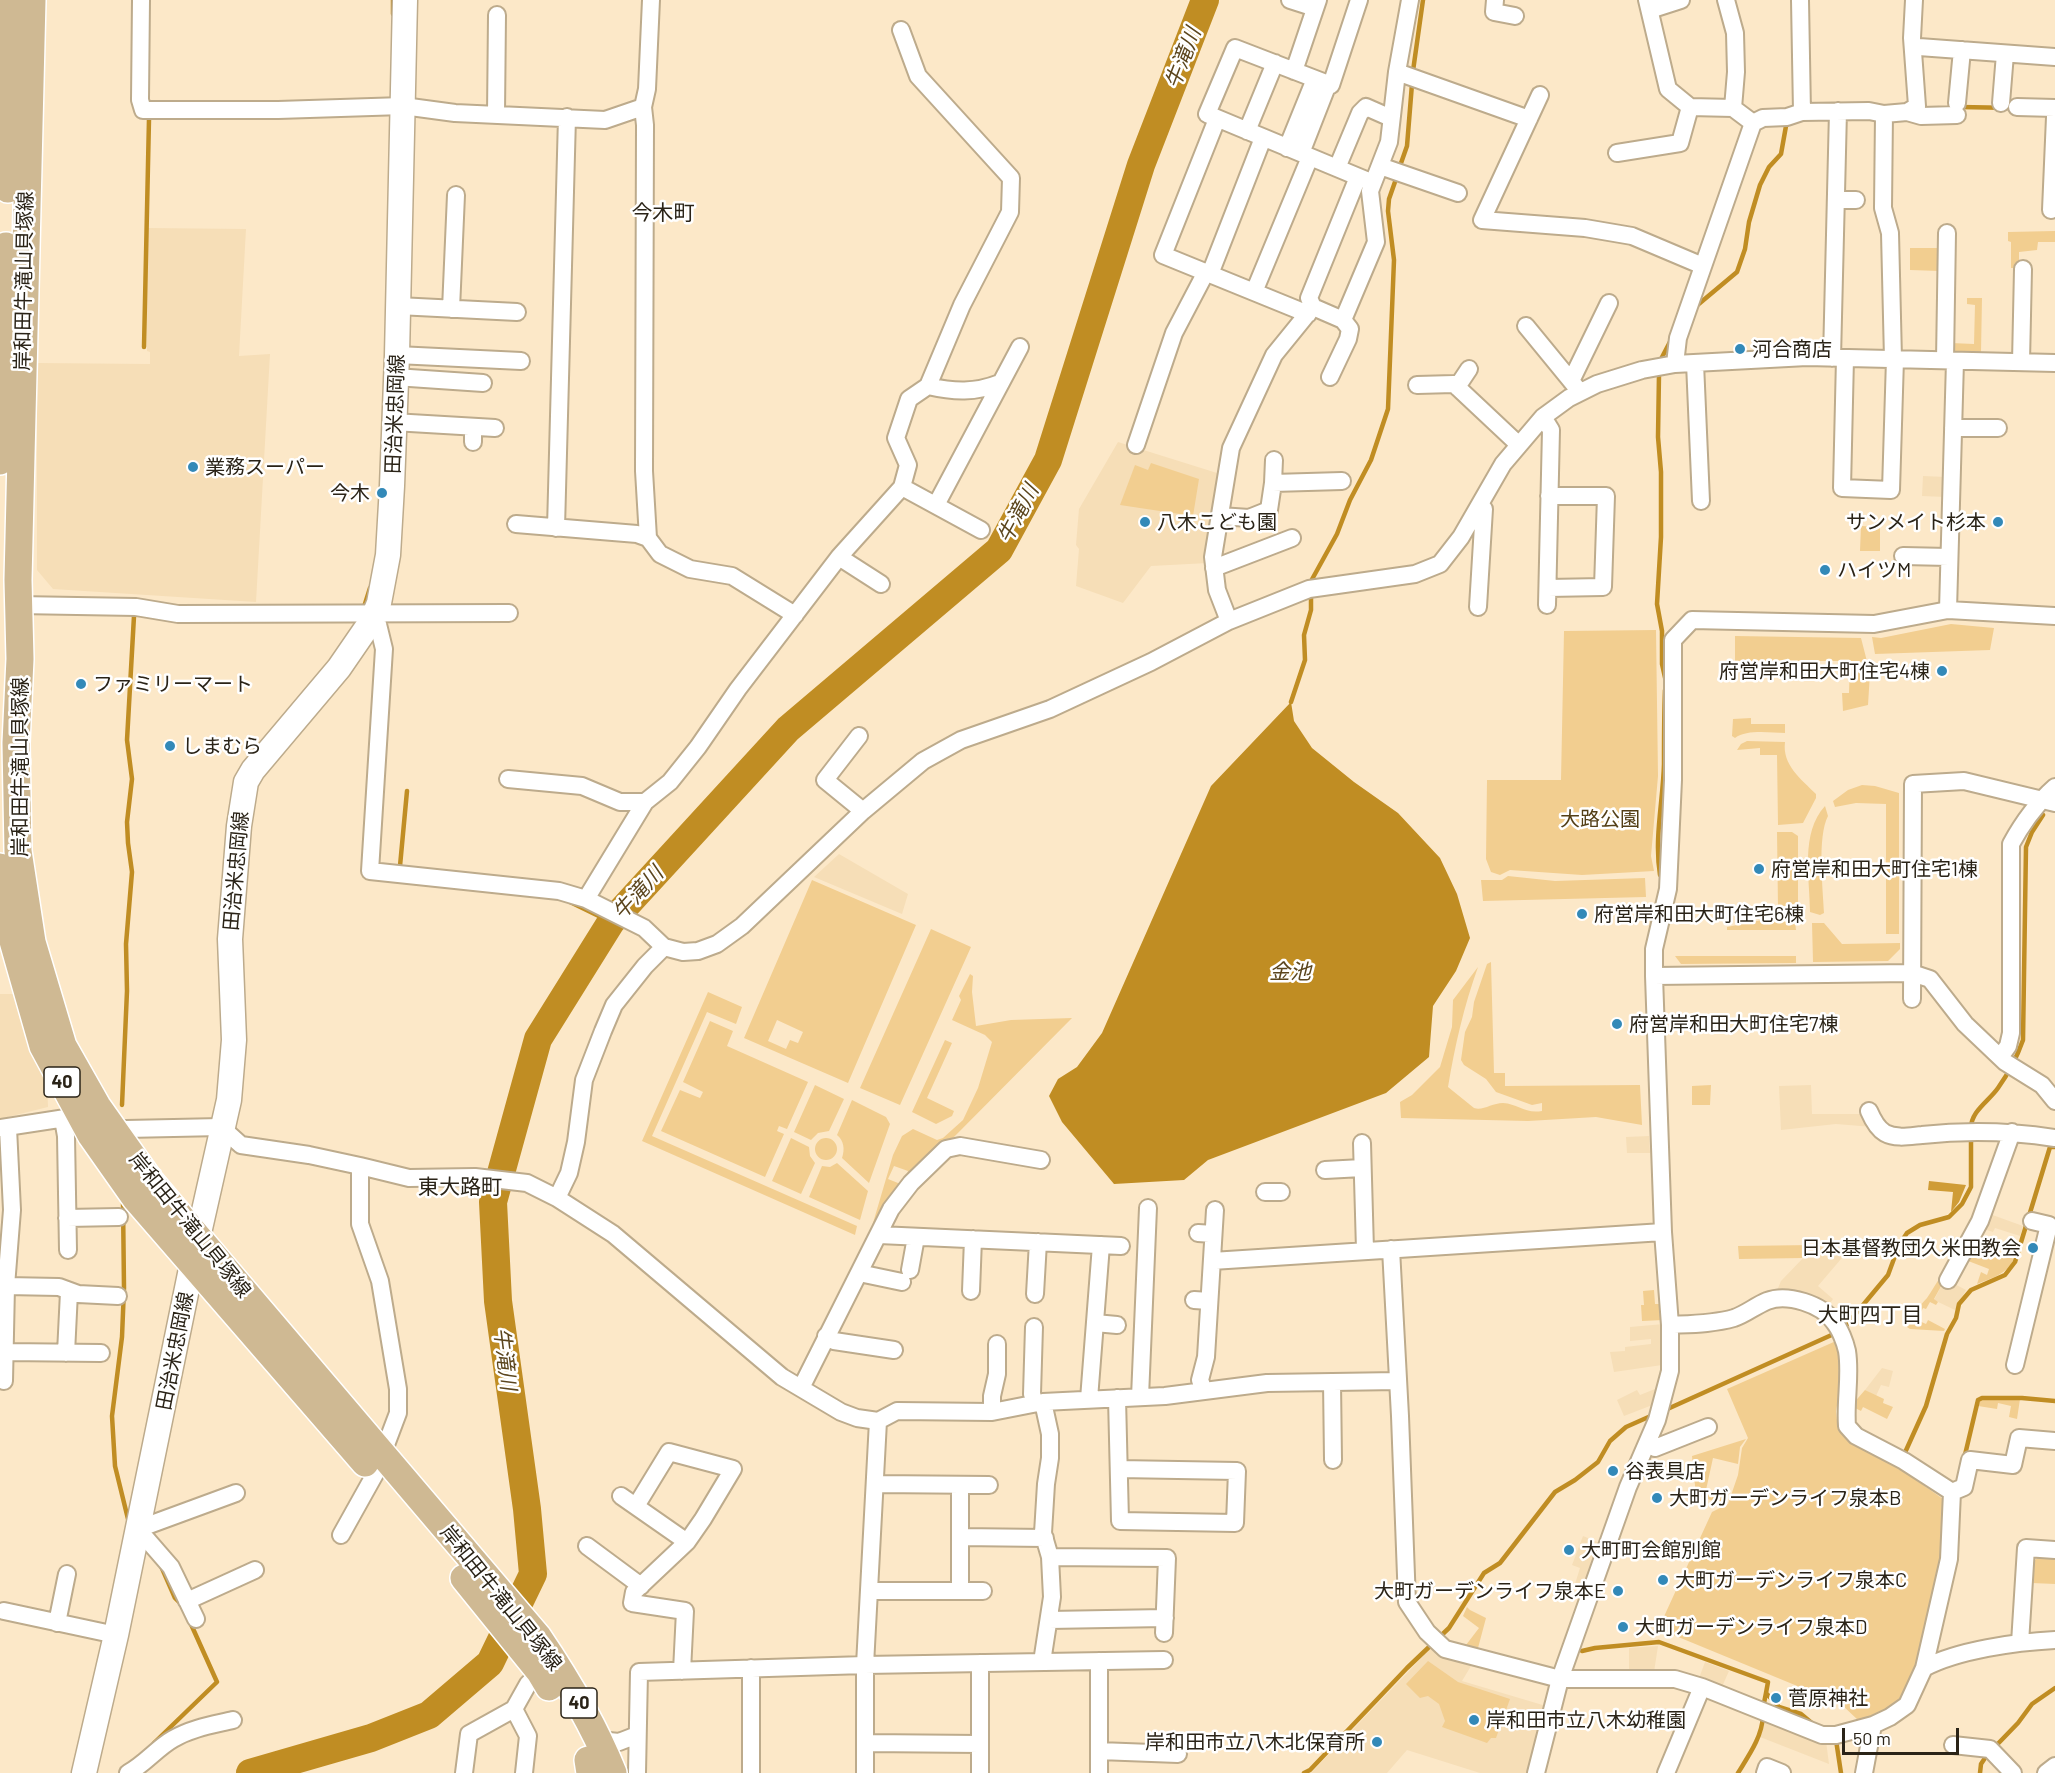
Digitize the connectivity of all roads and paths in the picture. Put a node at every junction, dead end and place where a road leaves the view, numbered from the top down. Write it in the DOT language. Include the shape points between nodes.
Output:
graph roads {
  1 [pos="13,0"];
  2 [pos="32,0"];
  3 [pos="141,0"];
  4 [pos="405,0"];
  5 [pos="651,0"];
  6 [pos="1290,0"];
  7 [pos="1359,0"];
  8 [pos="1410,0"];
  9 [pos="1495,0"];
  10 [pos="1681,0"];
  11 [pos="1726,0"];
  12 [pos="1800,0"];
  13 [pos="1914,0"];
  14 [pos="1316,4"];
  15 [pos="1648,5"];
  16 [pos="0,11"];
  17 [pos="497,15"];
  18 [pos="1515,16"];
  19 [pos="901,30"];
  20 [pos="12,42"];
  21 [pos="1919,47"];
  22 [pos="1962,50"];
  23 [pos="2005,54"];
  24 [pos="2055,57"];
  25 [pos="1275,63"];
  26 [pos="1294,71"];
  27 [pos="1397,72"];
  28 [pos="1322,81"];
  29 [pos="1540,95"];
  30 [pos="403,106"];
  31 [pos="643,106"];
  32 [pos="1690,107"];
  33 [pos="1733,108"];
  34 [pos="2055,108"];
  35 [pos="1838,111"];
  36 [pos="1803,112"];
  37 [pos="1907,112"];
  38 [pos="496,114"];
  39 [pos="1884,114"];
  40 [pos="567,117"];
  41 [pos="2055,117"];
  42 [pos="1391,118"];
  43 [pos="1217,119"];
  44 [pos="1529,120"];
  45 [pos="1753,123"];
  46 [pos="1246,131"];
  47 [pos="1263,138"];
  48 [pos="1299,153"];
  49 [pos="1617,153"];
  50 [pos="1380,166"];
  51 [pos="1337,168"];
  52 [pos="1366,180"];
  53 [pos="1458,193"];
  54 [pos="456,195"];
  55 [pos="1836,200"];
  56 [pos="1856,201"];
  57 [pos="2051,210"];
  58 [pos="1947,233"];
  59 [pos="1702,266"];
  60 [pos="2023,269"];
  61 [pos="1208,273"];
  62 [pos="1254,292"];
  63 [pos="1609,303"];
  64 [pos="398,306"];
  65 [pos="451,309"];
  66 [pos="1310,311"];
  67 [pos="517,312"];
  68 [pos="1343,320"];
  69 [pos="1526,326"];
  70 [pos="1020,348"];
  71 [pos="1839,358"];
  72 [pos="1894,359"];
  73 [pos="521,361"];
  74 [pos="1950,361"];
  75 [pos="2021,362"];
  76 [pos="1695,363"];
  77 [pos="2055,363"];
  78 [pos="1675,364"];
  79 [pos="396,366"];
  80 [pos="1469,369"];
  81 [pos="1330,377"];
  82 [pos="483,383"];
  83 [pos="1000,383"];
  84 [pos="1417,385"];
  85 [pos="928,386"];
  86 [pos="1457,387"];
  87 [pos="1576,387"];
  88 [pos="1544,417"];
  89 [pos="393,422"];
  90 [pos="495,428"];
  91 [pos="1953,428"];
  92 [pos="1998,428"];
  93 [pos="1136,445"];
  94 [pos="1520,445"];
  95 [pos="0,460"];
  96 [pos="1274,460"];
  97 [pos="1342,481"];
  98 [pos="1273,483"];
  99 [pos="902,487"];
  100 [pos="1549,496"];
  101 [pos="1701,501"];
  102 [pos="1480,504"];
  103 [pos="936,505"];
  104 [pos="1220,516"];
  105 [pos="516,524"];
  106 [pos="556,528"];
  107 [pos="981,530"];
  108 [pos="648,538"];
  109 [pos="1292,538"];
  110 [pos="1903,556"];
  111 [pos="839,557"];
  112 [pos="1949,557"];
  113 [pos="1214,568"];
  114 [pos="880,584"];
  115 [pos="1548,588"];
  116 [pos="9,605"];
  117 [pos="1547,605"];
  118 [pos="1478,607"];
  119 [pos="1948,610"];
  120 [pos="375,612"];
  121 [pos="509,613"];
  122 [pos="795,615"];
  123 [pos="2055,616"];
  124 [pos="1229,621"];
  125 [pos="0,626"];
  126 [pos="860,736"];
  127 [pos="508,779"];
  128 [pos="2055,787"];
  129 [pos="2048,801"];
  130 [pos="645,802"];
  131 [pos="863,811"];
  132 [pos="0,867"];
  133 [pos="590,901"];
  134 [pos="664,947"];
  135 [pos="1912,973"];
  136 [pos="1654,976"];
  137 [pos="1912,999"];
  138 [pos="2007,1063"];
  139 [pos="2055,1101"];
  140 [pos="1869,1111"];
  141 [pos="80,1114"];
  142 [pos="221,1127"];
  143 [pos="4,1128"];
  144 [pos="126,1129"];
  145 [pos="2012,1132"];
  146 [pos="2055,1137"];
  147 [pos="1362,1143"];
  148 [pos="1041,1160"];
  149 [pos="360,1166"];
  150 [pos="1362,1168"];
  151 [pos="1325,1170"];
  152 [pos="557,1198"];
  153 [pos="1148,1209"];
  154 [pos="1215,1210"];
  155 [pos="118,1217"];
  156 [pos="67,1218"];
  157 [pos="2032,1221"];
  158 [pos="1663,1232"];
  159 [pos="879,1235"];
  160 [pos="916,1237"];
  161 [pos="974,1239"];
  162 [pos="1038,1242"];
  163 [pos="1101,1245"];
  164 [pos="1121,1246"];
  165 [pos="1391,1249"];
  166 [pos="68,1250"];
  167 [pos="1365,1250"];
  168 [pos="195,1252"];
  169 [pos="1212,1261"];
  170 [pos="859,1272"];
  171 [pos="1948,1280"];
  172 [pos="6,1286"];
  173 [pos="971,1291"];
  174 [pos="69,1292"];
  175 [pos="1035,1294"];
  176 [pos="118,1296"];
  177 [pos="1095,1323"];
  178 [pos="1117,1325"];
  179 [pos="1670,1325"];
  180 [pos="1034,1327"];
  181 [pos="826,1336"];
  182 [pos="997,1344"];
  183 [pos="894,1350"];
  184 [pos="5,1352"];
  185 [pos="66,1353"];
  186 [pos="102,1353"];
  187 [pos="2015,1365"];
  188 [pos="4,1381"];
  189 [pos="1398,1381"];
  190 [pos="1332,1382"];
  191 [pos="801,1388"];
  192 [pos="1204,1391"];
  193 [pos="1140,1397"];
  194 [pos="1118,1398"];
  195 [pos="1089,1399"];
  196 [pos="1039,1402"];
  197 [pos="992,1412"];
  198 [pos="878,1421"];
  199 [pos="1708,1427"];
  200 [pos="2055,1441"];
  201 [pos="1647,1443"];
  202 [pos="1333,1460"];
  203 [pos="378,1465"];
  204 [pos="1119,1469"];
  205 [pos="874,1484"];
  206 [pos="960,1485"];
  207 [pos="989,1485"];
  208 [pos="1952,1492"];
  209 [pos="236,1493"];
  210 [pos="621,1496"];
  211 [pos="636,1506"];
  212 [pos="138,1530"];
  213 [pos="341,1535"];
  214 [pos="960,1537"];
  215 [pos="1045,1538"];
  216 [pos="687,1542"];
  217 [pos="587,1546"];
  218 [pos="2055,1550"];
  219 [pos="1050,1557"];
  220 [pos="255,1570"];
  221 [pos="67,1574"];
  222 [pos="640,1586"];
  223 [pos="869,1591"];
  224 [pos="960,1591"];
  225 [pos="982,1592"];
  226 [pos="187,1601"];
  227 [pos="4,1611"];
  228 [pos="196,1619"];
  229 [pos="1049,1620"];
  230 [pos="57,1623"];
  231 [pos="116,1635"];
  232 [pos="2055,1640"];
  233 [pos="2020,1643"];
  234 [pos="535,1655"];
  235 [pos="1164,1660"];
  236 [pos="1099,1661"];
  237 [pos="1042,1662"];
  238 [pos="980,1663"];
  239 [pos="865,1665"];
  240 [pos="751,1668"];
  241 [pos="1924,1668"];
  242 [pos="682,1671"];
  243 [pos="1560,1679"];
  244 [pos="1702,1687"];
  245 [pos="514,1709"];
  246 [pos="232,1720"];
  247 [pos="1873,1725"];
  248 [pos="637,1735"];
  249 [pos="866,1743"];
  250 [pos="980,1744"];
  251 [pos="1953,1745"];
  252 [pos="1099,1751"];
  253 [pos="1178,1754"];
  254 [pos="601,1764"];
  255 [pos="2055,1766"];
  256 [pos="84,1773"];
  257 [pos="128,1773"];
  258 [pos="464,1773"];
  259 [pos="524,1773"];
  260 [pos="637,1773"];
  261 [pos="751,1773"];
  262 [pos="866,1773"];
  263 [pos="980,1773"];
  264 [pos="1099,1773"];
  265 [pos="1536,1773"];
  266 [pos="1666,1773"];
  267 [pos="1765,1773"];
  268 [pos="1782,1773"];
  269 [pos="1864,1773"];
  270 [pos="2013,1773"];
  271 [pos="2046,1773"];
  1 -- 20 [label="main road, 岸和田牛滝山貝塚線"];
  2 -- 116 [label="main road, 岸和田牛滝山貝塚線 / 40"];
  3 -- 30 [label="street" via="143,110"];
  4 -- 30 [label="main road, 田治米忠岡線"];
  5 -- 31 [label="street"];
  6 -- 14 [label="street"];
  7 -- 28 [label="street" via="1331,85"];
  8 -- 27 [label="street"];
  9 -- 18 [label="street" via="1494,12"];
  10 -- 15 [label="street"];
  11 -- 33 [label="street" via="1735,33"];
  12 -- 36 [label="street"];
  13 -- 37 [label="street" via="1912,38 1917,106"];
  14 -- 26 [label="street"];
  15 -- 32 [label="street" via="1668,89"];
  16 -- 20 [label="street"];
  17 -- 38 [label="street"];
  19 -- 85 [label="street" via="918,76 1011,178 1010,212 962,305"];
  20 -- 95 [label="main road, 岸和田牛滝山貝塚線"];
  21 -- 22 [label="street"];
  22 -- 23 [label="street"];
  22 -- 37 [label="street" via="1957,109 1921,116"];
  23 -- 24 [label="street"];
  23 -- 34 [label="street" via="2009,105"];
  25 -- 26 [label="street"];
  25 -- 43 [label="street" via="1235,48 1207,114"];
  25 -- 46 [label="street"];
  26 -- 28 [label="street"];
  27 -- 42 [label="street"];
  27 -- 44 [label="street"];
  28 -- 48 [label="street"];
  29 -- 44 [label="street"];
  30 -- 38 [label="street"];
  30 -- 64 [label="main road, 田治米忠岡線"];
  31 -- 40 [label="street" via="605,120"];
  31 -- 108 [label="street" via="644,471"];
  32 -- 33 [label="street"];
  32 -- 49 [label="street" via="1680,143"];
  33 -- 45 [label="street"];
  35 -- 36 [label="street"];
  35 -- 39 [label="street"];
  35 -- 55 [label="street"];
  36 -- 45 [label="street"];
  37 -- 39 [label="street"];
  38 -- 40 [label="street"];
  39 -- 72 [label="street" via="1883,208 1890,233"];
  40 -- 106 [label="street"];
  41 -- 57 [label="street"];
  42 -- 50 [label="street" via="1389,142"];
  42 -- 51 [label="street" via="1366,107"];
  43 -- 46 [label="street"];
  43 -- 61 [label="street" via="1163,255"];
  44 -- 59 [label="street" via="1482,220 1632,236"];
  45 -- 59 [label="street"];
  46 -- 47 [label="street"];
  47 -- 48 [label="street"];
  47 -- 61 [label="street"];
  48 -- 51 [label="street"];
  48 -- 62 [label="street"];
  50 -- 52 [label="street"];
  50 -- 53 [label="street"];
  51 -- 52 [label="street"];
  52 -- 66 [label="street" via="1309,298"];
  52 -- 68 [label="street" via="1376,242"];
  54 -- 65 [label="street"];
  55 -- 56 [label="street"];
  55 -- 71 [label="street" via="1827,275"];
  58 -- 74 [label="street"];
  59 -- 78 [label="street" via="1678,338"];
  60 -- 75 [label="street"];
  61 -- 62 [label="street"];
  61 -- 93 [label="street" via="1174,333"];
  62 -- 66 [label="street"];
  63 -- 87 [label="street"];
  64 -- 65 [label="street"];
  64 -- 79 [label="main road, 田治米忠岡線"];
  65 -- 67 [label="street"];
  66 -- 68 [label="street"];
  66 -- 104 [label="street" via="1274,355 1231,448"];
  68 -- 81 [label="street" via="1350,329 1348,339"];
  69 -- 87 [label="street"];
  70 -- 83 [label="street"];
  71 -- 72 [label="street"];
  71 -- 72 [label="street" via="1842,488 1891,490"];
  71 -- 76 [label="street"];
  72 -- 74 [label="street"];
  73 -- 79 [label="street"];
  74 -- 75 [label="street"];
  74 -- 91 [label="street"];
  75 -- 77 [label="street"];
  76 -- 78 [label="street"];
  76 -- 101 [label="street"];
  78 -- 87 [label="street"];
  79 -- 82 [label="street"];
  79 -- 89 [label="main road, 田治米忠岡線"];
  80 -- 86 [label="street"];
  83 -- 85 [label="street" via="970,392"];
  83 -- 103 [label="street"];
  84 -- 86 [label="street"];
  85 -- 99 [label="street" via="909,399 896,438 908,465"];
  86 -- 94 [label="street"];
  87 -- 88 [label="street"];
  88 -- 94 [label="street"];
  88 -- 100 [label="street" via="1551,430"];
  89 -- 90 [label="street" via="473,435"];
  89 -- 120 [label="main road, 田治米忠岡線" via="388,555"];
  91 -- 92 [label="street"];
  91 -- 112 [label="street"];
  94 -- 102 [label="street" via="1503,464"];
  96 -- 98 [label="street"];
  97 -- 98 [label="street"];
  98 -- 104 [label="street" via="1269,510 1249,518"];
  99 -- 103 [label="street"];
  99 -- 111 [label="street"];
  100 -- 115 [label="street"];
  100 -- 115 [label="street" via="1606,496 1603,587"];
  102 -- 118 [label="street" via="1484,509"];
  102 -- 124 [label="street" via="1440,564 1415,574 1309,589"];
  103 -- 107 [label="street"];
  104 -- 113 [label="street"];
  105 -- 106 [label="street"];
  106 -- 108 [label="street"];
  108 -- 122 [label="street" via="660,554 690,569 732,576"];
  109 -- 113 [label="street"];
  110 -- 112 [label="street"];
  111 -- 114 [label="street"];
  111 -- 122 [label="street"];
  112 -- 119 [label="street"];
  113 -- 124 [label="street" via="1216,590"];
  115 -- 117 [label="street"];
  116 -- 120 [label="street" via="136,607 178,614"];
  116 -- 125 [label="main road"];
  116 -- 141 [label="main road, 岸和田牛滝山貝塚線 / 40" via="20,659 16,743 19,863 32,942"];
  119 -- 123 [label="street"];
  119 -- 136 [label="street" via="1874,624 1692,620 1673,640 1669,879 1654,949"];
  120 -- 121 [label="street"];
  120 -- 133 [label="street" via="384,649 370,871 559,891"];
  120 -- 142 [label="main road, 田治米忠岡線" via="339,668 246,782 230,939 234,1041 229,1100"];
  122 -- 130 [label="street" via="670,782"];
  124 -- 131 [label="street" via="1050,709 961,740 923,761"];
  126 -- 131 [label="street" via="825,780"];
  127 -- 130 [label="street" via="582,786 620,801"];
  128 -- 129 [label="street"];
  129 -- 135 [label="street" via="1964,781 1912,784"];
  129 -- 138 [label="street" via="2019,830 2011,844 2012,1033"];
  130 -- 133 [label="street"];
  131 -- 134 [label="street" via="742,926 717,944 683,952"];
  132 -- 141 [label="main road, 岸和田牛滝山貝塚線 / 40" via="10,934 43,1046"];
  133 -- 134 [label="street" via="644,928"];
  134 -- 152 [label="street" via="614,1005 585,1080 569,1173"];
  135 -- 136 [label="street"];
  135 -- 137 [label="street"];
  135 -- 138 [label="street" via="1930,979 1965,1024"];
  136 -- 158 [label="street"];
  138 -- 139 [label="street" via="2042,1085"];
  140 -- 145 [label="street" via="1885,1133 1900,1137"];
  141 -- 143 [label="street"];
  141 -- 156 [label="street" via="66,1136"];
  141 -- 168 [label="main road, 岸和田牛滝山貝塚線 / 40" via="150,1181"];
  142 -- 144 [label="street"];
  142 -- 149 [label="street" via="241,1145"];
  142 -- 168 [label="main road, 田治米忠岡線"];
  143 -- 172 [label="street" via="12,1210"];
  145 -- 146 [label="street"];
  145 -- 171 [label="street" via="1980,1221"];
  147 -- 150 [label="street"];
  148 -- 159 [label="street" via="960,1146 946,1149 891,1209"];
  149 -- 152 [label="street" via="409,1178 475,1177 527,1183"];
  149 -- 203 [label="street" via="360,1224 380,1281 398,1389 398,1413"];
  150 -- 151 [label="street"];
  150 -- 167 [label="street"];
  152 -- 191 [label="street" via="613,1234 782,1377"];
  153 -- 193 [label="street"];
  154 -- 169 [label="street" via="1205,1233"];
  155 -- 156 [label="street"];
  156 -- 166 [label="street"];
  157 -- 187 [label="street" via="2049,1225"];
  158 -- 165 [label="street"];
  158 -- 179 [label="street"];
  159 -- 160 [label="street"];
  159 -- 170 [label="street"];
  160 -- 161 [label="street"];
  160 -- 170 [label="street" via="906,1276"];
  161 -- 162 [label="street"];
  161 -- 173 [label="street"];
  162 -- 163 [label="street"];
  162 -- 175 [label="street"];
  163 -- 164 [label="street"];
  163 -- 177 [label="street"];
  165 -- 167 [label="street"];
  165 -- 189 [label="street"];
  167 -- 169 [label="street"];
  168 -- 203 [label="main road, 岸和田牛滝山貝塚線 / 40"];
  168 -- 212 [label="main road, 田治米忠岡線"];
  169 -- 192 [label="street" via="1202,1301 1206,1357 1200,1380"];
  170 -- 181 [label="street"];
  172 -- 174 [label="street" via="59,1287"];
  172 -- 184 [label="street"];
  174 -- 176 [label="street"];
  174 -- 185 [label="street"];
  177 -- 178 [label="street"];
  177 -- 195 [label="street"];
  179 -- 201 [label="street" via="1670,1371"];
  179 -- 208 [label="street" via="1711,1324 1777,1299 1817,1308 1839,1330 1847,1351 1847,1425 1856,1436"];
  180 -- 196 [label="street" via="1032,1394"];
  181 -- 183 [label="street" via="834,1341"];
  181 -- 191 [label="street"];
  182 -- 197 [label="street"];
  184 -- 185 [label="street"];
  184 -- 188 [label="street"];
  185 -- 186 [label="street"];
  189 -- 190 [label="street"];
  189 -- 243 [label="street" via="1407,1602 1445,1649"];
  190 -- 192 [label="street" via="1268,1383 1229,1395"];
  190 -- 202 [label="street"];
  191 -- 198 [label="street" via="841,1412"];
  192 -- 193 [label="street"];
  193 -- 194 [label="street"];
  194 -- 195 [label="street"];
  194 -- 204 [label="street"];
  195 -- 196 [label="street"];
  196 -- 197 [label="street"];
  196 -- 215 [label="street" via="1050,1434 1043,1513"];
  197 -- 198 [label="street" via="897,1411"];
  198 -- 205 [label="street"];
  199 -- 201 [label="street" via="1655,1448"];
  200 -- 208 [label="street" via="2019,1438 2013,1465 1970,1460 1964,1487"];
  201 -- 243 [label="street"];
  203 -- 213 [label="street"];
  203 -- 234 [label="main road, 岸和田牛滝山貝塚線 / 40" via="478,1580"];
  204 -- 204 [label="street" via="1237,1471 1235,1523 1120,1521"];
  205 -- 206 [label="street"];
  205 -- 223 [label="street"];
  206 -- 207 [label="street"];
  206 -- 214 [label="street"];
  208 -- 241 [label="street" via="1949,1559"];
  209 -- 212 [label="street"];
  210 -- 211 [label="street"];
  211 -- 216 [label="street"];
  211 -- 216 [label="street" via="669,1452 733,1469"];
  212 -- 226 [label="street" via="171,1567"];
  212 -- 231 [label="main road, 田治米忠岡線"];
  214 -- 215 [label="street"];
  214 -- 224 [label="street"];
  215 -- 219 [label="street"];
  216 -- 222 [label="street"];
  217 -- 222 [label="street"];
  218 -- 233 [label="street" via="2026,1548"];
  219 -- 229 [label="street"];
  219 -- 229 [label="street" via="1167,1558 1164,1626"];
  220 -- 226 [label="street"];
  221 -- 230 [label="street"];
  222 -- 242 [label="street" via="632,1603 685,1611"];
  223 -- 224 [label="street"];
  223 -- 239 [label="street"];
  224 -- 225 [label="street"];
  226 -- 228 [label="street"];
  227 -- 230 [label="street"];
  229 -- 237 [label="street"];
  230 -- 231 [label="street"];
  231 -- 256 [label="main road, 田治米忠岡線"];
  232 -- 233 [label="street"];
  233 -- 241 [label="street" via="1938,1660"];
  234 -- 245 [label="street" via="528,1684"];
  234 -- 254 [label="main road, 岸和田牛滝山貝塚線 / 40"];
  235 -- 236 [label="street"];
  236 -- 237 [label="street"];
  236 -- 252 [label="street"];
  237 -- 238 [label="street"];
  238 -- 239 [label="street"];
  238 -- 250 [label="street"];
  239 -- 240 [label="street"];
  239 -- 249 [label="street"];
  240 -- 242 [label="street"];
  240 -- 261 [label="street"];
  241 -- 247 [label="street" via="1907,1705"];
  242 -- 248 [label="street" via="639,1672"];
  243 -- 244 [label="street" via="1675,1679"];
  243 -- 265 [label="street"];
  244 -- 247 [label="street" via="1822,1735"];
  244 -- 266 [label="street"];
  245 -- 258 [label="street" via="469,1734"];
  245 -- 259 [label="street" via="528,1736"];
  246 -- 257 [label="street" via="198,1728 172,1740"];
  247 -- 269 [label="street"];
  248 -- 254 [label="street" via="619,1742"];
  248 -- 260 [label="street"];
  249 -- 250 [label="street"];
  249 -- 262 [label="street"];
  250 -- 263 [label="street"];
  251 -- 270 [label="street" via="1990,1749"];
  252 -- 253 [label="street"];
  252 -- 264 [label="street"];
  255 -- 271 [label="street"];
  267 -- 268 [label="street" via="1767,1767"];
}
